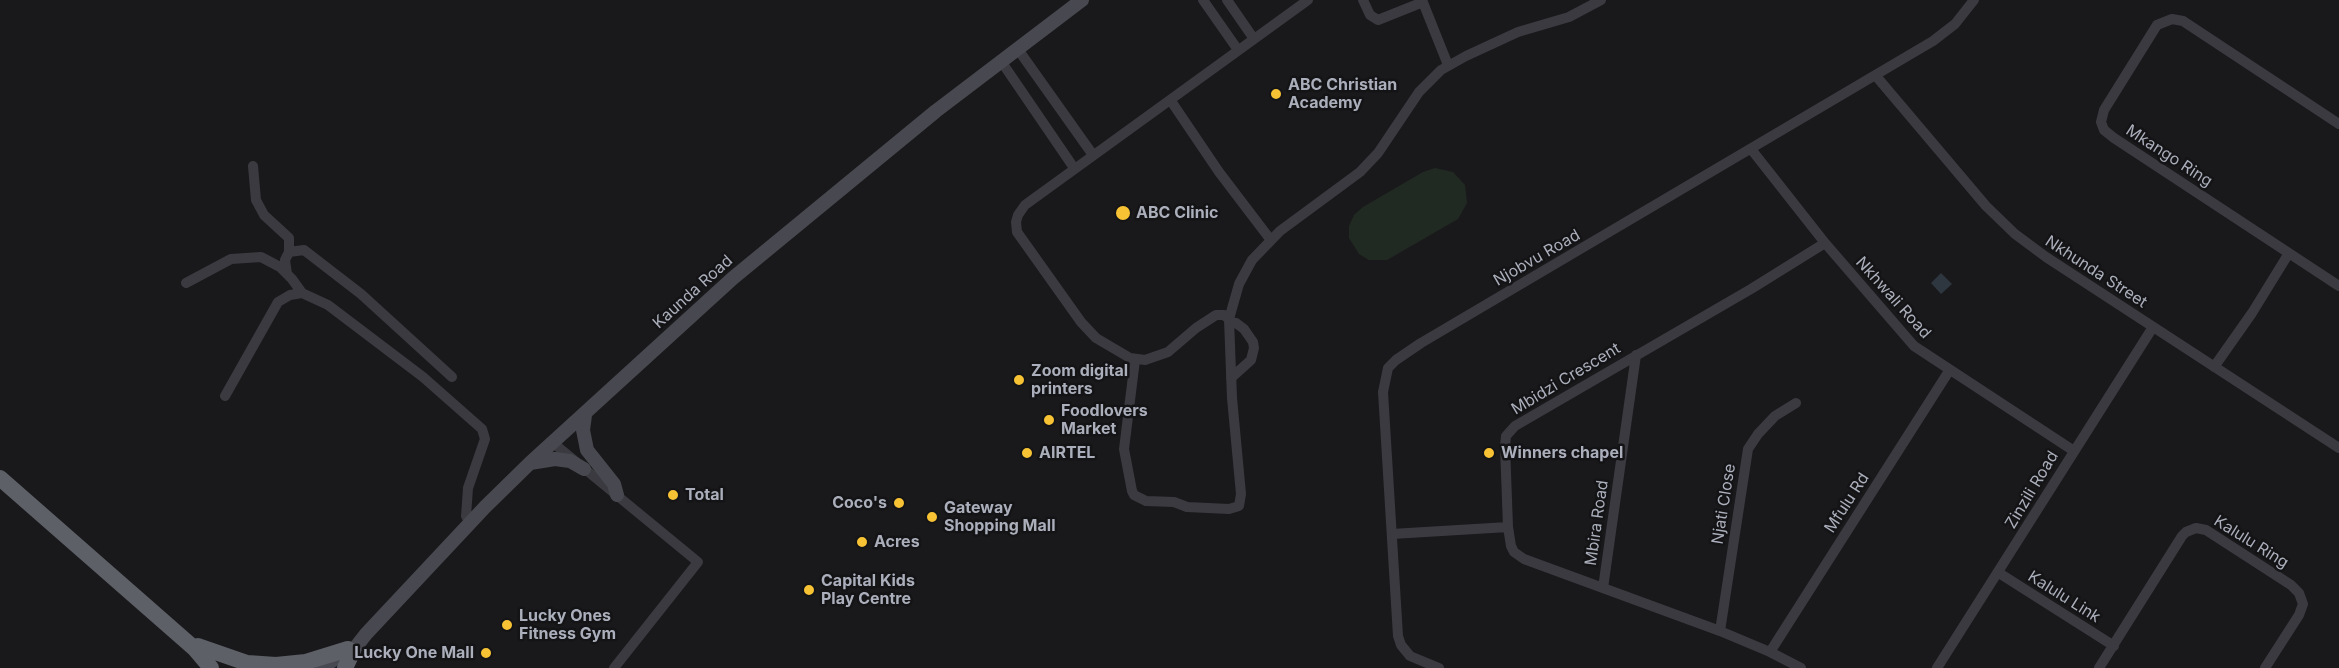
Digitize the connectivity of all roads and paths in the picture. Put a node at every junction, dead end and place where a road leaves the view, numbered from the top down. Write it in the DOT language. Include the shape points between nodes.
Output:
graph roads {
  1 [pos="1082,0"];
  2 [pos="1203,0"];
  3 [pos="1227,0"];
  4 [pos="1308,0"];
  5 [pos="1363,0"];
  6 [pos="1601,0"];
  7 [pos="1974,0"];
  8 [pos="1423,1"];
  9 [pos="1254,39"];
  10 [pos="1017,48"];
  11 [pos="1238,51"];
  12 [pos="1001,61"];
  13 [pos="1448,65"];
  14 [pos="1876,76"];
  15 [pos="1171,101"];
  16 [pos="2339,124"];
  17 [pos="1751,149"];
  18 [pos="1093,155"];
  19 [pos="253,166"];
  20 [pos="1074,168"];
  21 [pos="289,238"];
  22 [pos="1270,239"];
  23 [pos="1825,243"];
  24 [pos="304,250"];
  25 [pos="289,252"];
  26 [pos="2289,253"];
  27 [pos="287,274"];
  28 [pos="186,283"];
  29 [pos="2339,286"];
  30 [pos="302,293"];
  31 [pos="1229,321"];
  32 [pos="2153,327"];
  33 [pos="1636,355"];
  34 [pos="1135,360"];
  35 [pos="2214,367"];
  36 [pos="1949,371"];
  37 [pos="452,377"];
  38 [pos="1231,378"];
  39 [pos="225,396"];
  40 [pos="1796,403"];
  41 [pos="585,415"];
  42 [pos="552,442"];
  43 [pos="2339,448"];
  44 [pos="2074,451"];
  45 [pos="530,463"];
  46 [pos="584,469"];
  47 [pos="0,478"];
  48 [pos="617,495"];
  49 [pos="470,524"];
  50 [pos="1508,526"];
  51 [pos="1392,534"];
  52 [pos="1999,573"];
  53 [pos="1603,588"];
  54 [pos="1720,631"];
  55 [pos="2114,646"];
  56 [pos="197,648"];
  57 [pos="353,648"];
  58 [pos="1770,652"];
  59 [pos="201,668"];
  60 [pos="211,668"];
  61 [pos="231,668"];
  62 [pos="322,668"];
  63 [pos="339,668"];
  64 [pos="345,668"];
  65 [pos="614,668"];
  66 [pos="1439,668"];
  67 [pos="1801,668"];
  68 [pos="1937,668"];
  69 [pos="2099,668"];
  70 [pos="2265,668"];
  1 -- 10 [label="main road, Kaunda Road"];
  2 -- 11 [label="street"];
  3 -- 9 [label="street"];
  4 -- 9 [label="street"];
  5 -- 8 [label="street" via="1370,15 1378,20"];
  6 -- 13 [label="street" via="1569,17 1518,32"];
  7 -- 14 [label="street, Njobvu Road" via="1948,31"];
  8 -- 13 [label="street"];
  9 -- 11 [label="street"];
  10 -- 12 [label="main road, Kaunda Road"];
  10 -- 18 [label="street"];
  11 -- 15 [label="street"];
  12 -- 20 [label="street"];
  12 -- 41 [label="main road, Kaunda Road" via="742,270"];
  13 -- 22 [label="street" via="1419,93 1384,145 1360,172"];
  14 -- 17 [label="street, Njobvu Road"];
  14 -- 32 [label="street, Nkhunda Street" via="2004,225"];
  15 -- 18 [label="street"];
  15 -- 22 [label="street"];
  16 -- 26 [label="street, Mkango Ring" via="2177,19 2157,25 2102,113 2102,126 2111,136"];
  17 -- 23 [label="street, Nkhwali Road"];
  17 -- 51 [label="street, Njobvu Road" via="1421,343 1392,364 1385,374 1383,392"];
  18 -- 20 [label="street"];
  19 -- 21 [label="street" via="256,200 264,215"];
  20 -- 34 [label="street" via="1025,205 1016,228 1088,330"];
  21 -- 24 [label="street"];
  21 -- 25 [label="street"];
  22 -- 31 [label="street" via="1245,272"];
  23 -- 33 [label="street, Mbidzi Crescent"];
  23 -- 36 [label="street, Nkhwali Road" via="1914,346"];
  24 -- 25 [label="street"];
  24 -- 37 [label="street" via="361,294"];
  25 -- 27 [label="street" via="285,260"];
  26 -- 29 [label="street, Mkango Ring"];
  26 -- 35 [label="street"];
  27 -- 28 [label="street" via="261,257 246,257 231,259"];
  27 -- 30 [label="street"];
  30 -- 39 [label="street" via="278,302"];
  30 -- 49 [label="street" via="328,305 419,373 482,429 485,439 468,488 466,516"];
  31 -- 34 [label="street" via="1224,315 1216,315 1168,352"];
  31 -- 38 [label="street"];
  31 -- 38 [label="street" via="1244,329 1254,348 1251,360"];
  32 -- 35 [label="street, Nkhunda Street"];
  32 -- 44 [label="street, Zinzili Road"];
  33 -- 50 [label="street, Mbidzi Crescent" via="1506,436"];
  33 -- 53 [label="street, Mbira Road"];
  34 -- 38 [label="street" via="1125,449 1132,490 1146,501 1174,502 1187,507 1239,506"];
  35 -- 43 [label="street, Nkhunda Street"];
  36 -- 44 [label="street, Nkhwali Road"];
  36 -- 58 [label="street, Mfulu Rd"];
  40 -- 54 [label="street, Njati Close" via="1775,416 1748,449"];
  41 -- 42 [label="main road, Kaunda Road"];
  41 -- 48 [label="main road" via="587,450 614,484"];
  42 -- 45 [label="main road, Kaunda Road"];
  42 -- 46 [label="street"];
  44 -- 52 [label="street, Zinzili Road"];
  45 -- 46 [label="main road" via="555,459"];
  45 -- 49 [label="main road, Kaunda Road"];
  46 -- 48 [label="street"];
  47 -- 56 [label="highway" via="175,633"];
  48 -- 65 [label="street" via="698,562"];
  49 -- 57 [label="main road, Kaunda Road"];
  50 -- 51 [label="street"];
  50 -- 53 [label="street, Mbidzi Crescent" via="1511,546 1524,560"];
  51 -- 66 [label="street, Njobvu Road" via="1401,645 1410,656"];
  52 -- 55 [label="street, Kalulu Link"];
  52 -- 68 [label="street, Zinzili Road"];
  53 -- 54 [label="street, Mbidzi Crescent"];
  54 -- 58 [label="street, Mbidzi Crescent"];
  55 -- 69 [label="street, Kalulu Ring"];
  55 -- 70 [label="street, Kalulu Ring" via="2182,536 2190,529 2201,528 2300,593 2303,604 2299,615"];
  56 -- 57 [label="highway" via="247,663 276,665 306,662"];
  56 -- 59 [label="highway"];
  56 -- 60 [label="highway"];
  56 -- 61 [label="highway"];
  57 -- 62 [label="main road, Kaunda Road"];
  57 -- 63 [label="main road, Kaunda Road"];
  57 -- 64 [label="highway"];
  58 -- 67 [label="street, Mbidzi Crescent"];
}
